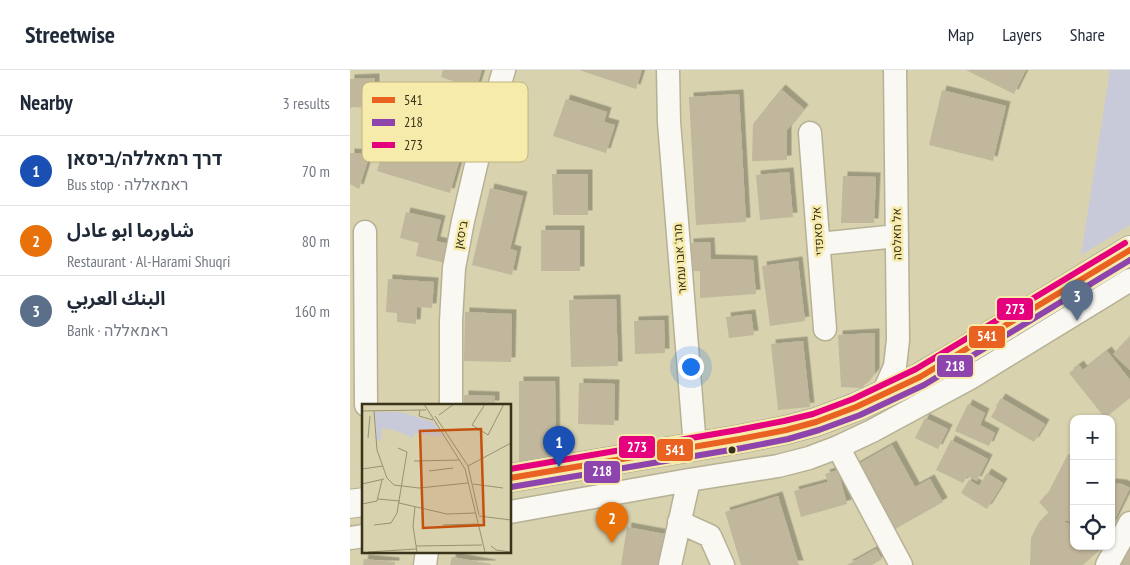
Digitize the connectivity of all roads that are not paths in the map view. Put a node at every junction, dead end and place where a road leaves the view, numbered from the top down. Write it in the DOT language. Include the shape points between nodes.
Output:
graph roads {
  1 [pos="504,70"];
  2 [pos="668,70"];
  3 [pos="895,70"];
  4 [pos="500,82"];
  5 [pos="810,133"];
  6 [pos="477,162"];
  7 [pos="365,232"];
  8 [pos="897,236"];
  9 [pos="819,244"];
  10 [pos="1130,250"];
  11 [pos="1130,280"];
  12 [pos="825,329"];
  13 [pos="882,396"];
  14 [pos="366,404"];
  15 [pos="451,404"];
  16 [pos="694,447"];
  17 [pos="838,447"];
  18 [pos="511,478"];
  19 [pos="689,480"];
  20 [pos="511,512"];
  21 [pos="679,522"];
  22 [pos="1130,523"];
  23 [pos="427,552"];
  24 [pos="425,565"];
  25 [pos="670,565"];
  26 [pos="723,565"];
  27 [pos="901,565"];
  28 [pos="1107,565"];
  1 -- 4 [label="street, ביסאן"];
  2 -- 16 [label="street, מרג' אבו עמאר" via="669,122"];
  3 -- 8 [label="street, אל חאלסה"];
  5 -- 9 [label="street, אל סאפדי"];
  6 -- 15 [label="street, ביסאן" via="454,268"];
  7 -- 14 [label="street"];
  8 -- 9 [label="street"];
  8 -- 13 [label="street, אל חאלסה" via="898,340 894,366"];
  9 -- 12 [label="street, אל סאפדי"];
  10 -- 13 [label="highway" via="961,353"];
  11 -- 17 [label="street" via="970,378"];
  13 -- 16 [label="highway" via="816,422"];
  16 -- 18 [label="highway"];
  17 -- 19 [label="street" via="778,466"];
  17 -- 27 [label="street"];
  19 -- 20 [label="street"];
  19 -- 21 [label="street"];
  21 -- 25 [label="street"];
  21 -- 26 [label="street" via="710,536"];
  22 -- 28 [label="street"];
  23 -- 24 [label="street"];
}
